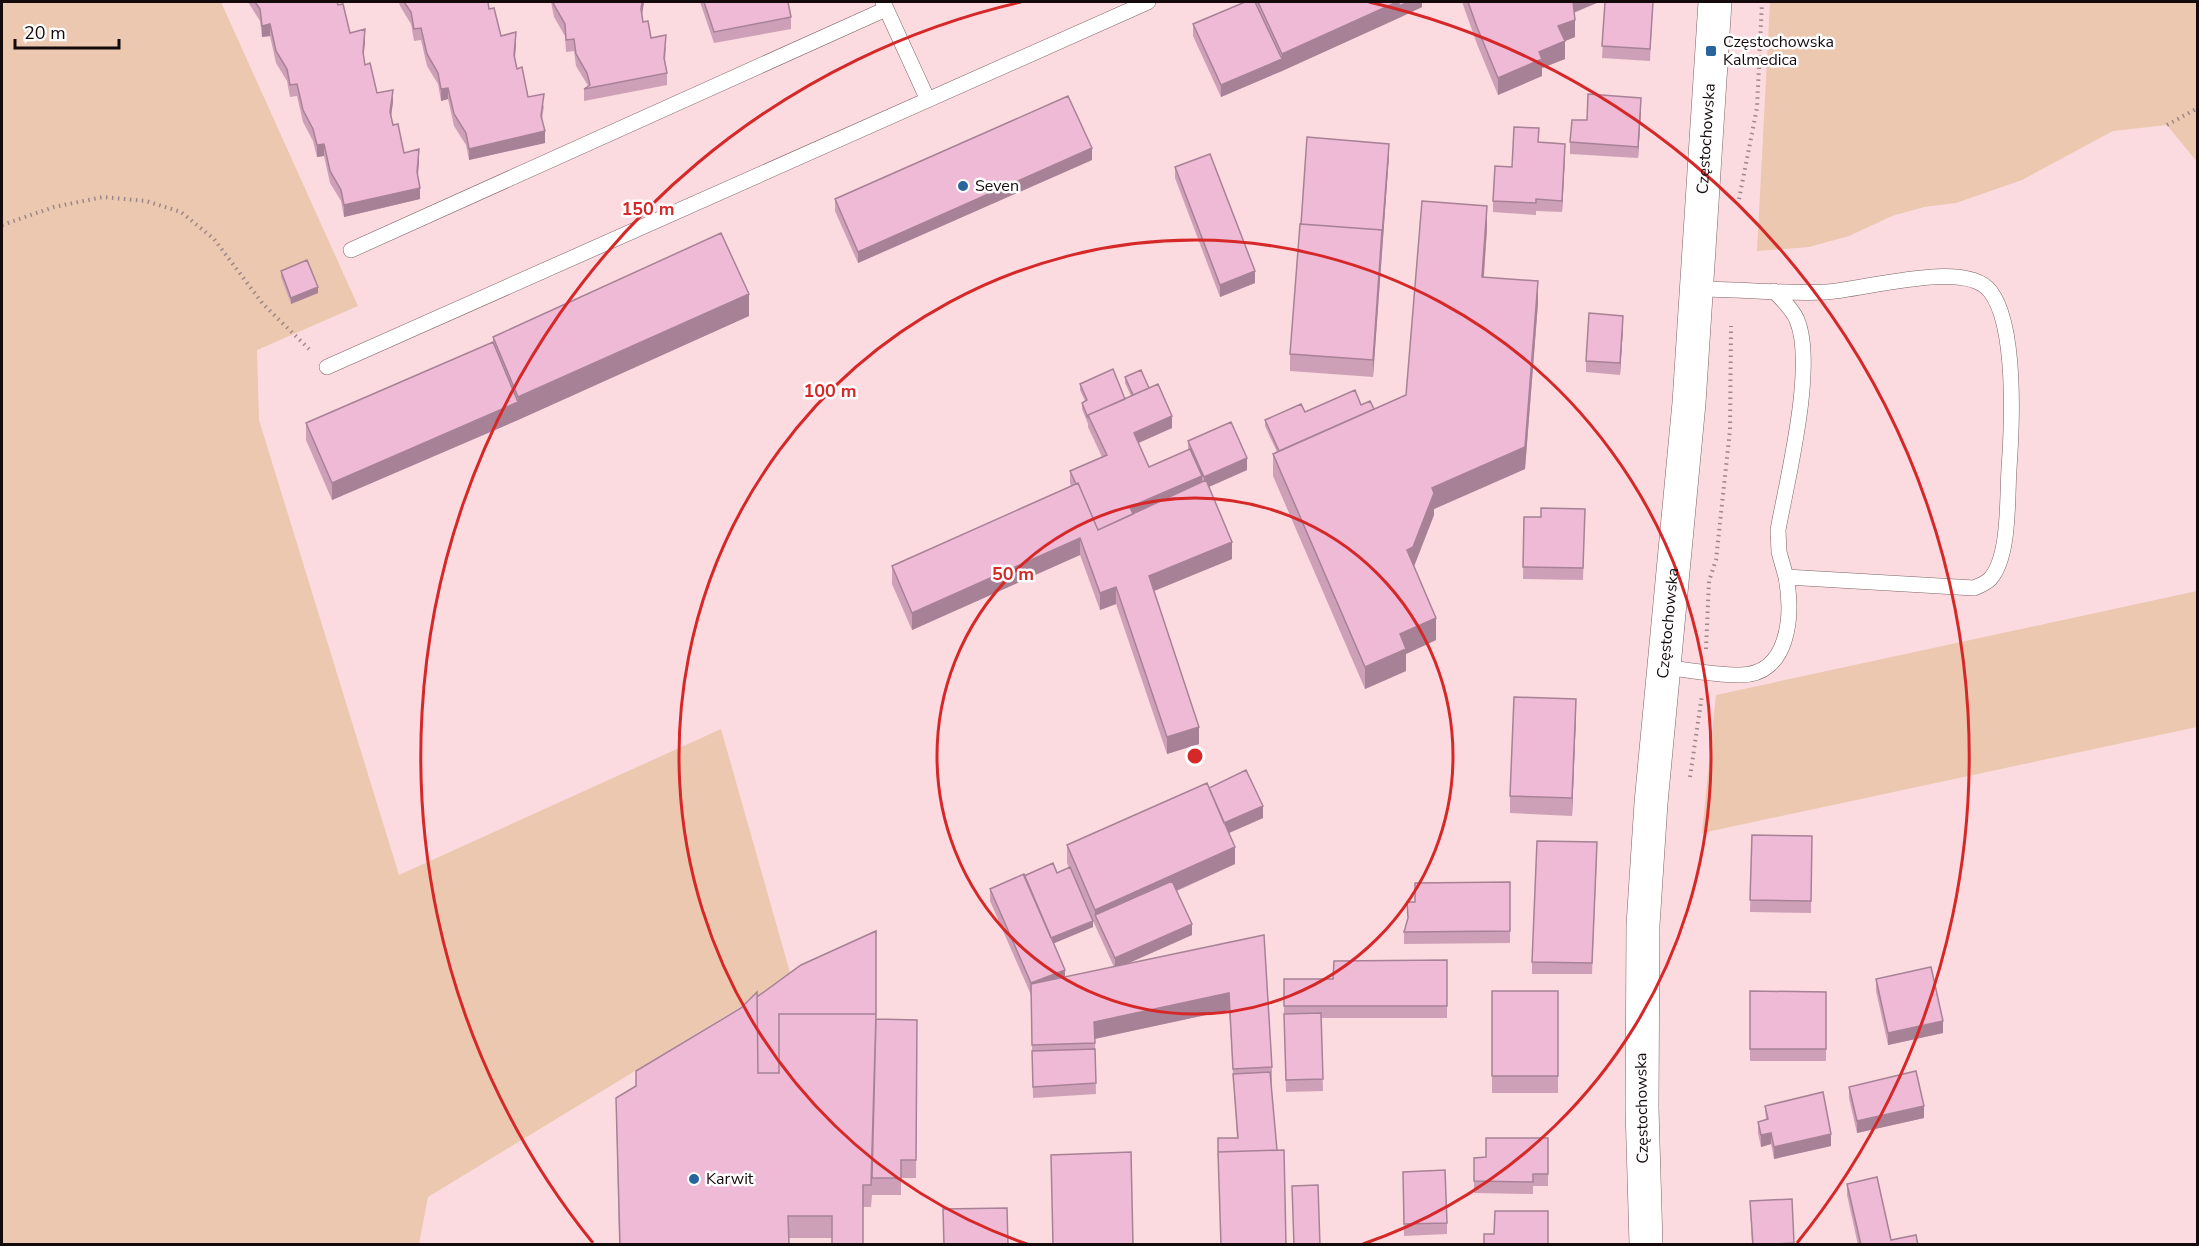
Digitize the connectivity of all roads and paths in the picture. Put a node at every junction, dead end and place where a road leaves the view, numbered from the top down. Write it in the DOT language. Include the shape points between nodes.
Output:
graph roads {
  1 [pos="1148,2"];
  2 [pos="1715,2"];
  3 [pos="1762,2"];
  4 [pos="884,5"];
  5 [pos="927,98"];
  6 [pos="2198,108"];
  7 [pos="2167,124"];
  8 [pos="1738,204"];
  9 [pos="2,225"];
  10 [pos="351,250"];
  11 [pos="1696,289"];
  12 [pos="1731,289"];
  13 [pos="1774,291"];
  14 [pos="327,367"];
  15 [pos="1786,577"];
  16 [pos="1664,668"];
  17 [pos="1705,671"];
  18 [pos="1688,787"];
  19 [pos="1646,1245"];
  1 -- 5 [label="lane"];
  2 -- 11 [label="main road, Częstochowska"];
  3 -- 8 [label="path" via="1757,108"];
  4 -- 5 [label="lane"];
  4 -- 10 [label="lane"];
  5 -- 14 [label="lane"];
  6 -- 7 [label="path"];
  9 -- 14 [label="path" via="54,207 103,197 146,201 181,212 214,239 263,304"];
  11 -- 12 [label="lane"];
  11 -- 16 [label="main road, Częstochowska"];
  12 -- 13 [label="lane"];
  12 -- 17 [label="path" via="1730,430 1716,560 1708,581"];
  13 -- 15 [label="lane" via="1797,320 1802,353 1802,393 1778,530"];
  13 -- 15 [label="lane" via="1829,292 1908,279 1962,277 1989,289 2001,310 2007,340 2012,429 2004,539 2000,562 1989,580 1974,588"];
  15 -- 17 [label="lane" via="1790,596 1788,628 1778,655 1762,670 1751,674"];
  16 -- 17 [label="lane"];
  16 -- 19 [label="main road, Częstochowska" via="1643,925"];
  17 -- 18 [label="path"];
}
